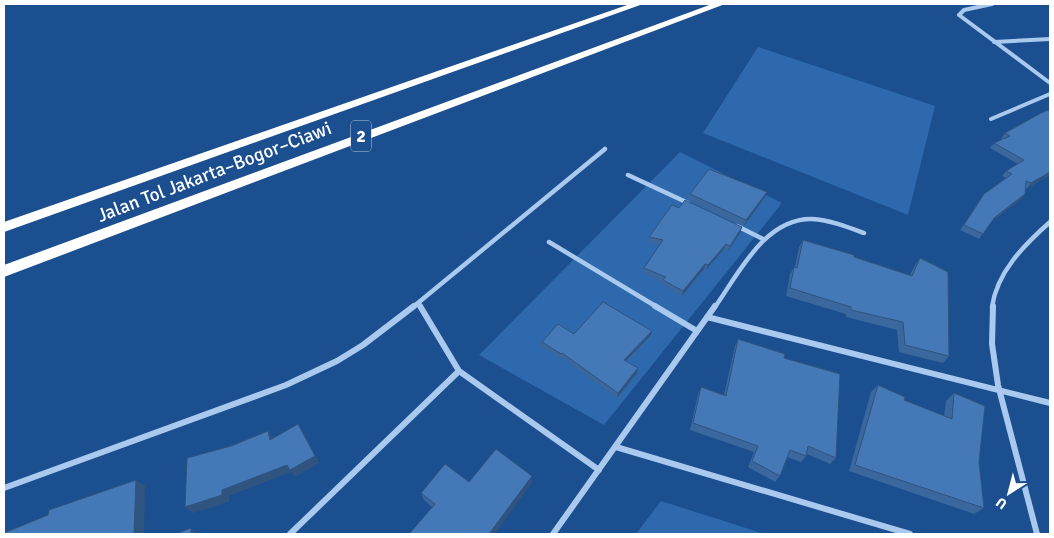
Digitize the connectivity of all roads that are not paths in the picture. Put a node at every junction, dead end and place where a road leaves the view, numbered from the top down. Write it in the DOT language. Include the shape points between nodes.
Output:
graph roads {
  1 [pos="638,4"];
  2 [pos="720,4"];
  3 [pos="992,4"];
  4 [pos="1050,39"];
  5 [pos="994,42"];
  6 [pos="1050,83"];
  7 [pos="1050,94"];
  8 [pos="992,119"];
  9 [pos="605,149"];
  10 [pos="628,174"];
  11 [pos="691,205"];
  12 [pos="727,222"];
  13 [pos="1050,222"];
  14 [pos="4,227"];
  15 [pos="864,233"];
  16 [pos="763,239"];
  17 [pos="549,242"];
  18 [pos="4,271"];
  19 [pos="418,303"];
  20 [pos="707,316"];
  21 [pos="697,331"];
  22 [pos="459,371"];
  23 [pos="1000,392"];
  24 [pos="1050,403"];
  25 [pos="616,447"];
  26 [pos="599,470"];
  27 [pos="4,488"];
  28 [pos="290,534"];
  29 [pos="553,534"];
  30 [pos="910,534"];
  31 [pos="1037,534"];
  1 -- 14 [label="highway, Jalan Tol Jakarta–Bogor–Ciawi / 2"];
  2 -- 18 [label="highway, Jalan Tol Jakarta–Bogor–Ciawi / 2"];
  3 -- 5 [label="street" via="964,10 959,16"];
  4 -- 5 [label="street"];
  5 -- 6 [label="street"];
  7 -- 8 [label="street"];
  9 -- 19 [label="street"];
  10 -- 11 [label="street"];
  12 -- 16 [label="street"];
  13 -- 23 [label="street" via="1005,270 998,285 990,329"];
  15 -- 16 [label="street" via="838,223 796,220 779,226"];
  16 -- 20 [label="street"];
  17 -- 21 [label="street"];
  19 -- 22 [label="street"];
  19 -- 27 [label="street" via="363,345 293,382"];
  20 -- 21 [label="street"];
  20 -- 23 [label="street"];
  21 -- 25 [label="street"];
  22 -- 26 [label="street"];
  22 -- 28 [label="street"];
  23 -- 24 [label="street"];
  23 -- 31 [label="street"];
  25 -- 26 [label="street"];
  25 -- 30 [label="street"];
  26 -- 29 [label="street"];
}
